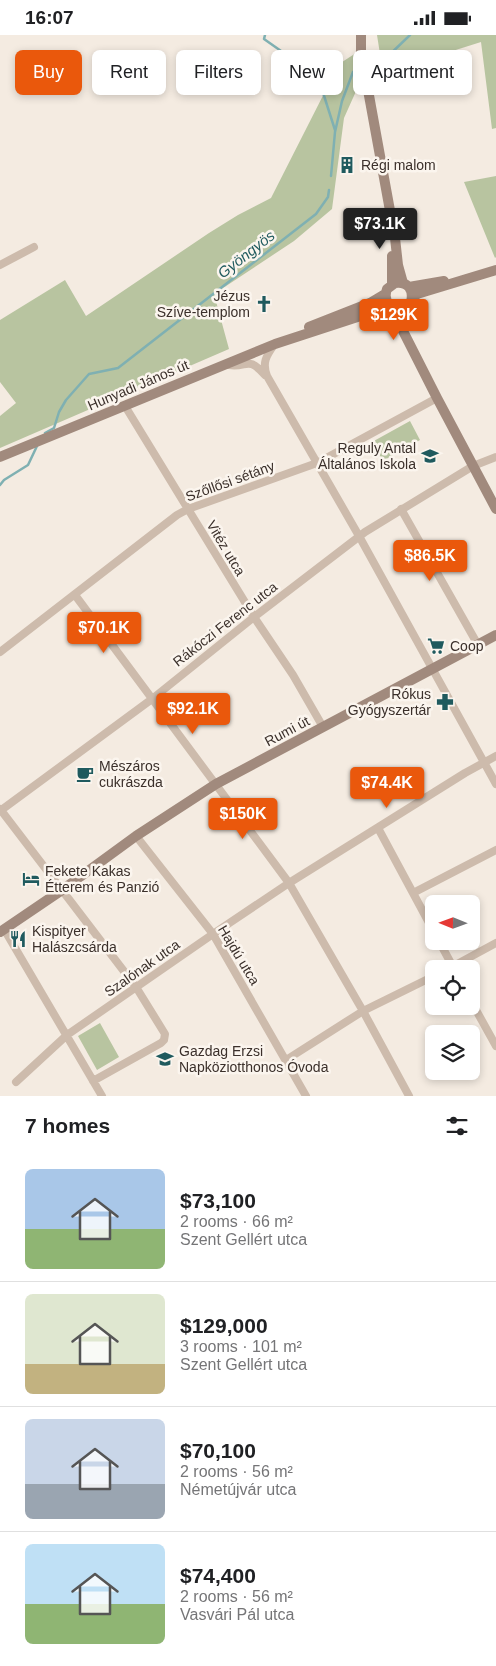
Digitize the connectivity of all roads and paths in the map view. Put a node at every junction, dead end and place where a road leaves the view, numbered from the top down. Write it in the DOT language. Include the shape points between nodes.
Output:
graph roads {
  1 [pos="361,35"];
  2 [pos="34,247"];
  3 [pos="0,265"];
  4 [pos="496,271"];
  5 [pos="463,279"];
  6 [pos="402,284"];
  7 [pos="385,295"];
  8 [pos="409,304"];
  9 [pos="394,308"];
  10 [pos="286,340"];
  11 [pos="275,344"];
  12 [pos="419,362"];
  13 [pos="223,365"];
  14 [pos="266,376"];
  15 [pos="436,398"];
  16 [pos="125,406"];
  17 [pos="0,457"];
  18 [pos="496,457"];
  19 [pos="317,463"];
  20 [pos="473,466"];
  21 [pos="188,509"];
  22 [pos="401,509"];
  23 [pos="496,509"];
  24 [pos="359,536"];
  25 [pos="75,595"];
  26 [pos="254,617"];
  27 [pos="496,635"];
  28 [pos="478,645"];
  29 [pos="0,652"];
  30 [pos="433,667"];
  31 [pos="152,699"];
  32 [pos="323,727"];
  33 [pos="496,756"];
  34 [pos="484,762"];
  35 [pos="216,784"];
  36 [pos="496,784"];
  37 [pos="0,810"];
  38 [pos="378,829"];
  39 [pos="136,836"];
  40 [pos="496,850"];
  41 [pos="289,883"];
  42 [pos="62,890"];
  43 [pos="413,893"];
  44 [pos="425,915"];
  45 [pos="2,931"];
  46 [pos="213,934"];
  47 [pos="496,943"];
  48 [pos="465,960"];
  49 [pos="425,980"];
  50 [pos="136,987"];
  51 [pos="363,1011"];
  52 [pos="479,1015"];
  53 [pos="67,1035"];
  54 [pos="495,1041"];
  55 [pos="286,1060"];
  56 [pos="16,1081"];
  57 [pos="93,1081"];
  58 [pos="102,1096"];
  59 [pos="306,1096"];
  60 [pos="409,1096"];
  1 -- 6 [label="street"];
  2 -- 3 [label="street"];
  4 -- 5 [label="street"];
  5 -- 6 [label="street"];
  5 -- 8 [label="street" via="417,294"];
  6 -- 7 [label="street" via="387,289"];
  6 -- 8 [label="street" via="412,293"];
  7 -- 9 [label="street" via="386,302"];
  7 -- 10 [label="street, Hunyadi János út"];
  8 -- 9 [label="street" via="402,309"];
  8 -- 12 [label="street" via="407,327"];
  9 -- 10 [label="street, Hunyadi János út" via="385,308"];
  9 -- 12 [label="street"];
  10 -- 11 [label="street, Hunyadi János út"];
  11 -- 13 [label="street, Hunyadi János út"];
  11 -- 14 [label="street" via="264,363"];
  12 -- 15 [label="street"];
  13 -- 14 [label="street" via="253,364"];
  13 -- 16 [label="street, Hunyadi János út"];
  14 -- 19 [label="street"];
  15 -- 19 [label="street, Szőllősi sétány"];
  15 -- 20 [label="street"];
  16 -- 17 [label="street, Hunyadi János út"];
  16 -- 21 [label="street, Vitéz utca"];
  18 -- 20 [label="street, Rákóczi Ferenc utca"];
  19 -- 21 [label="street, Szőllősi sétány"];
  19 -- 24 [label="street"];
  20 -- 22 [label="street, Rákóczi Ferenc utca"];
  20 -- 23 [label="street"];
  21 -- 25 [label="street, Szőllősi sétány"];
  21 -- 26 [label="street, Vitéz utca"];
  22 -- 24 [label="street, Rákóczi Ferenc utca"];
  22 -- 28 [label="street"];
  24 -- 26 [label="street, Rákóczi Ferenc utca"];
  24 -- 30 [label="street"];
  25 -- 29 [label="street, Szőllősi sétány"];
  25 -- 31 [label="street"];
  26 -- 31 [label="street, Rákóczi Ferenc utca"];
  26 -- 32 [label="street, Vitéz utca"];
  27 -- 28 [label="street, Rumi út"];
  28 -- 30 [label="street, Rumi út"];
  30 -- 32 [label="street, Rumi út"];
  30 -- 34 [label="street"];
  31 -- 35 [label="street"];
  31 -- 37 [label="street, Rákóczi Ferenc utca"];
  32 -- 35 [label="street, Rumi út"];
  33 -- 34 [label="street, Szalónak utca"];
  34 -- 36 [label="street"];
  34 -- 38 [label="street, Szalónak utca"];
  35 -- 39 [label="street, Rumi út"];
  35 -- 41 [label="street"];
  37 -- 42 [label="street"];
  38 -- 41 [label="street, Szalónak utca"];
  38 -- 43 [label="street"];
  39 -- 42 [label="street, Rumi út"];
  39 -- 46 [label="street, Hajdú utca"];
  40 -- 43 [label="street"];
  41 -- 46 [label="street, Szalónak utca"];
  41 -- 51 [label="street"];
  42 -- 45 [label="street, Rumi út"];
  42 -- 50 [label="street"];
  43 -- 44 [label="street"];
  45 -- 53 [label="street"];
  46 -- 50 [label="street, Szalónak utca"];
  46 -- 55 [label="street, Hajdú utca"];
  47 -- 48 [label="street"];
  49 -- 51 [label="street"];
  50 -- 53 [label="street, Szalónak utca"];
  50 -- 57 [label="street" via="165,1034 164,1040"];
  51 -- 55 [label="street"];
  51 -- 60 [label="street"];
  52 -- 54 [label="street"];
  53 -- 56 [label="street, Szalónak utca"];
  53 -- 57 [label="street"];
  55 -- 59 [label="street, Hajdú utca"];
  57 -- 58 [label="street"];
}
